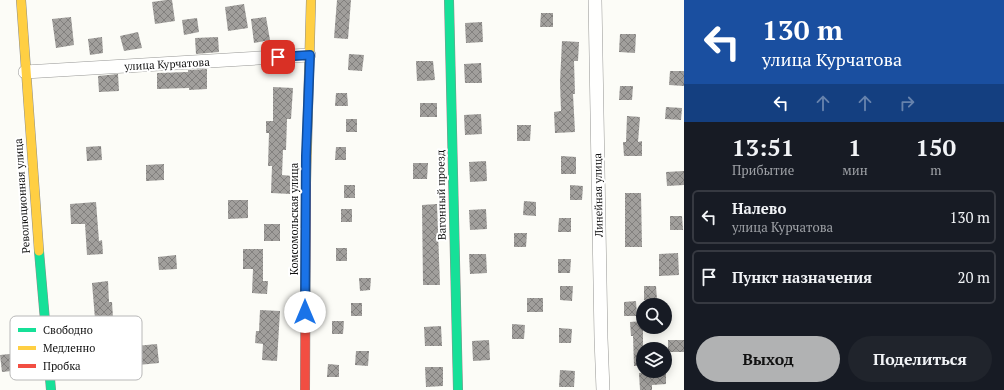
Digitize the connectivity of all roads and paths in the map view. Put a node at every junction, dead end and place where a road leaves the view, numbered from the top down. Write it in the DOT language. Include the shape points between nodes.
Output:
graph roads {
  1 [pos="21,0"];
  2 [pos="311,0"];
  3 [pos="449,0"];
  4 [pos="594,0"];
  5 [pos="310,55"];
  6 [pos="25,72"];
  7 [pos="44,316"];
  8 [pos="50,380"];
  9 [pos="51,390"];
  10 [pos="304,390"];
  11 [pos="458,390"];
  12 [pos="603,390"];
  1 -- 6 [label="street, Революционная улица"];
  2 -- 5 [label="street, Комсомольская улица"];
  3 -- 11 [label="street, Вагонный проезд"];
  4 -- 12 [label="street, Линейная улица"];
  5 -- 6 [label="street, улица Курчатова"];
  5 -- 10 [label="street, Комсомольская улица" via="306,156"];
  6 -- 7 [label="street, Революционная улица"];
  8 -- 9 [label="street, Революционная улица"];
}
